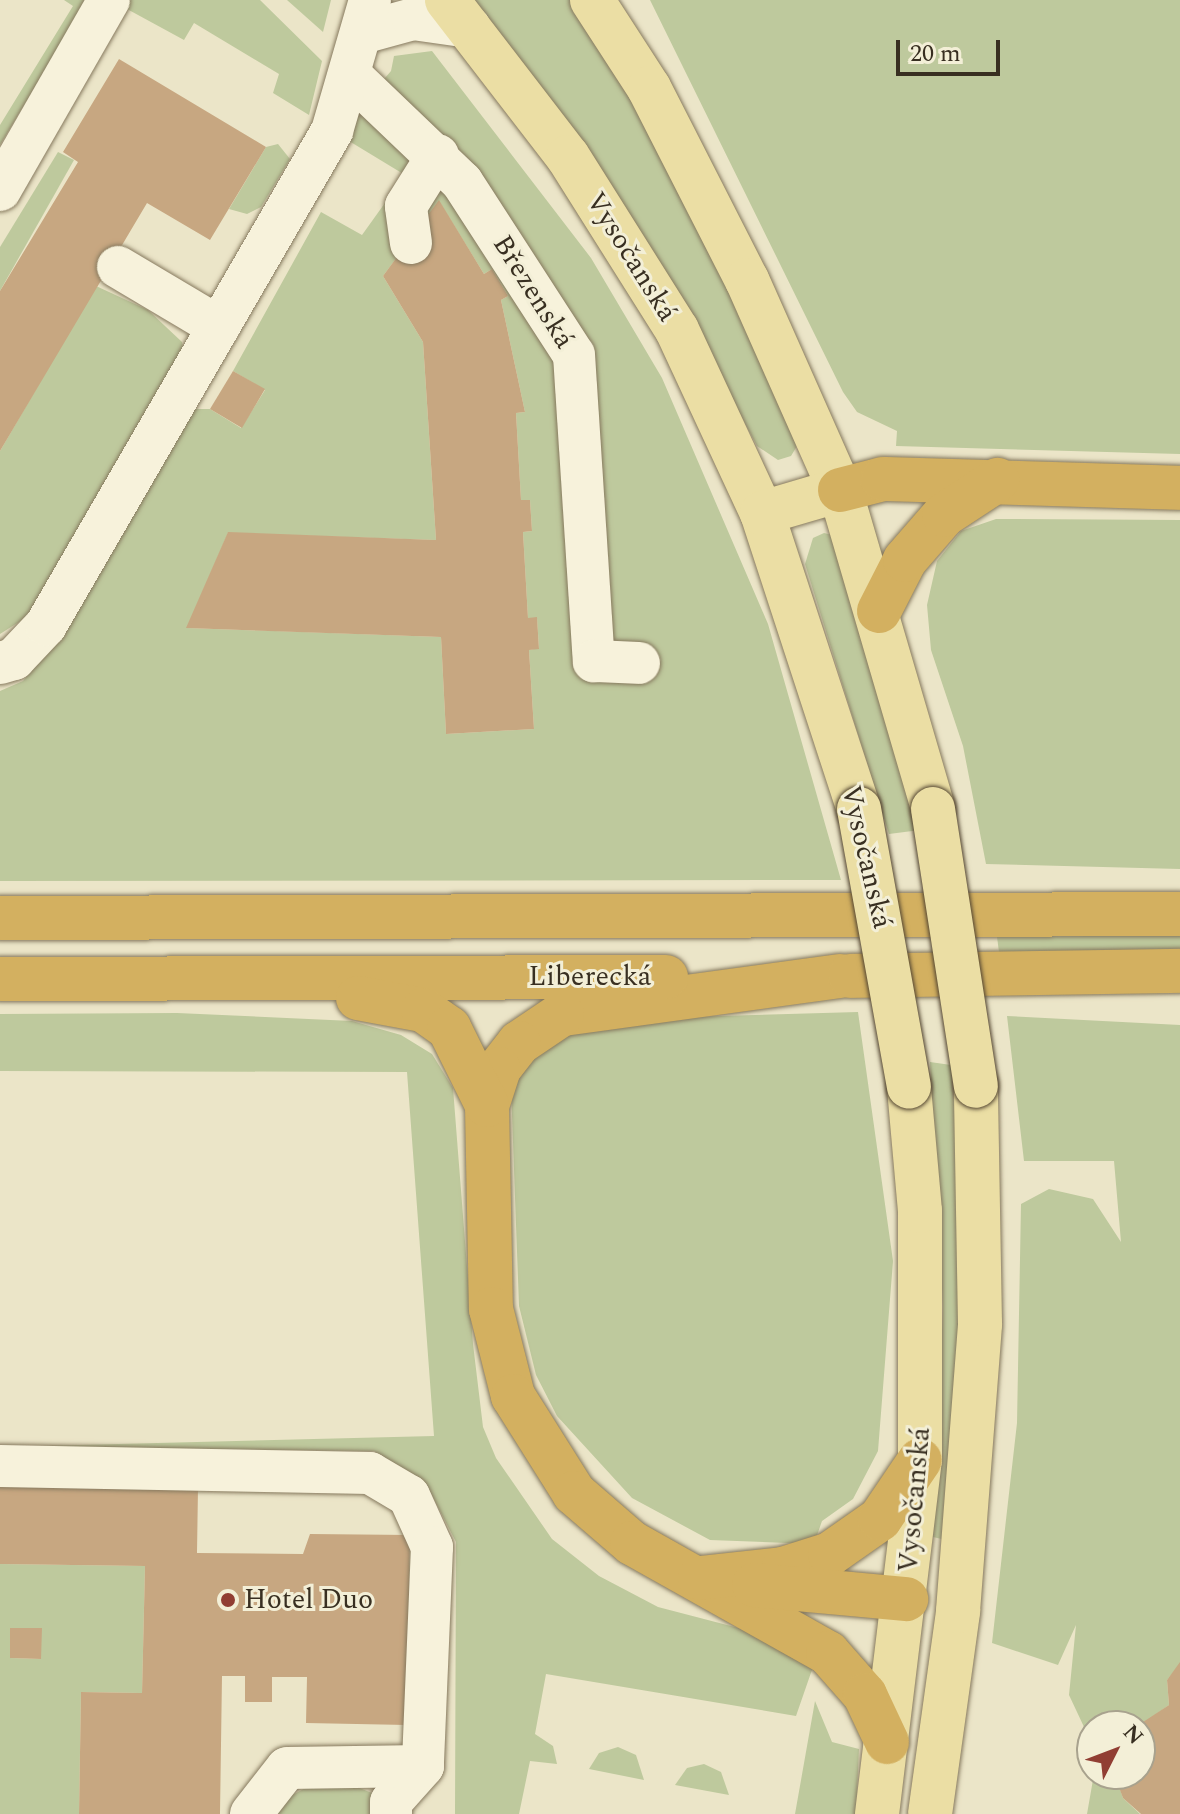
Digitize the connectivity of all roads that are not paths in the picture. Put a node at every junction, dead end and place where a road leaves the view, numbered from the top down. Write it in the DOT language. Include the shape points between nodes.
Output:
graph roads {
  1 [pos="109,0"];
  2 [pos="592,0"];
  3 [pos="458,14"];
  4 [pos="366,16"];
  5 [pos="350,75"];
  6 [pos="438,155"];
  7 [pos="0,190"];
  8 [pos="411,243"];
  9 [pos="118,267"];
  10 [pos="219,327"];
  11 [pos="997,480"];
  12 [pos="1180,488"];
  13 [pos="840,490"];
  14 [pos="762,513"];
  15 [pos="879,611"];
  16 [pos="0,663"];
  17 [pos="639,663"];
  18 [pos="1180,914"];
  19 [pos="0,918"];
  20 [pos="1180,971"];
  21 [pos="840,976"];
  22 [pos="145,978"];
  23 [pos="0,979"];
  24 [pos="487,1105"];
  25 [pos="920,1460"];
  26 [pos="0,1466"];
  27 [pos="700,1578"];
  28 [pos="906,1599"];
  29 [pos="958,1611"];
  30 [pos="887,1742"];
  31 [pos="423,1766"];
  32 [pos="251,1814"];
  33 [pos="391,1814"];
  34 [pos="877,1814"];
  35 [pos="930,1814"];
  1 -- 7 [label="street"];
  2 -- 13 [label="main road, Vysočanská" via="649,88 747,280"];
  3 -- 4 [label="street" via="413,19"];
  3 -- 14 [label="main road, Vysočanská" via="624,241 677,330"];
  4 -- 5 [label="street"];
  5 -- 6 [label="street, Březenská"];
  5 -- 10 [label="street" via="332,131"];
  6 -- 8 [label="street" via="406,206"];
  6 -- 17 [label="street, Březenská" via="574,355 583,671"];
  9 -- 10 [label="street"];
  10 -- 16 [label="street" via="46,625 14,659"];
  11 -- 12 [label="highway"];
  11 -- 13 [label="highway" via="883,479"];
  11 -- 15 [label="highway" via="944,515 905,560"];
  13 -- 14 [label="main road"];
  13 -- 15 [label="main road, Vysočanská"];
  14 -- 25 [label="main road, Vysočanská, bridge" via="859,809 909,1087 920,1211"];
  15 -- 29 [label="main road, Vysočanská, bridge" via="933,809 976,1086 980,1324"];
  18 -- 19 [label="highway"];
  20 -- 21 [label="highway, Liberecká"];
  21 -- 22 [label="highway, Liberecká"];
  21 -- 24 [label="highway" via="562,1014 519,1043 499,1069"];
  22 -- 23 [label="highway, Liberecká"];
  22 -- 24 [label="highway" via="423,1010 464,1045"];
  24 -- 27 [label="highway" via="491,1309 513,1396 550,1463 601,1520"];
  25 -- 27 [label="highway" via="880,1519 830,1554 783,1569"];
  25 -- 28 [label="main road, Vysočanská"];
  26 -- 31 [label="street" via="370,1473 409,1496 432,1547"];
  27 -- 28 [label="highway"];
  27 -- 30 [label="highway" via="828,1653 865,1695"];
  28 -- 29 [label="main road"];
  28 -- 30 [label="main road, Vysočanská"];
  29 -- 35 [label="main road, Vysočanská"];
  30 -- 34 [label="main road, Vysočanská"];
  31 -- 32 [label="street" via="287,1768"];
  31 -- 33 [label="street" via="391,1802"];
}
